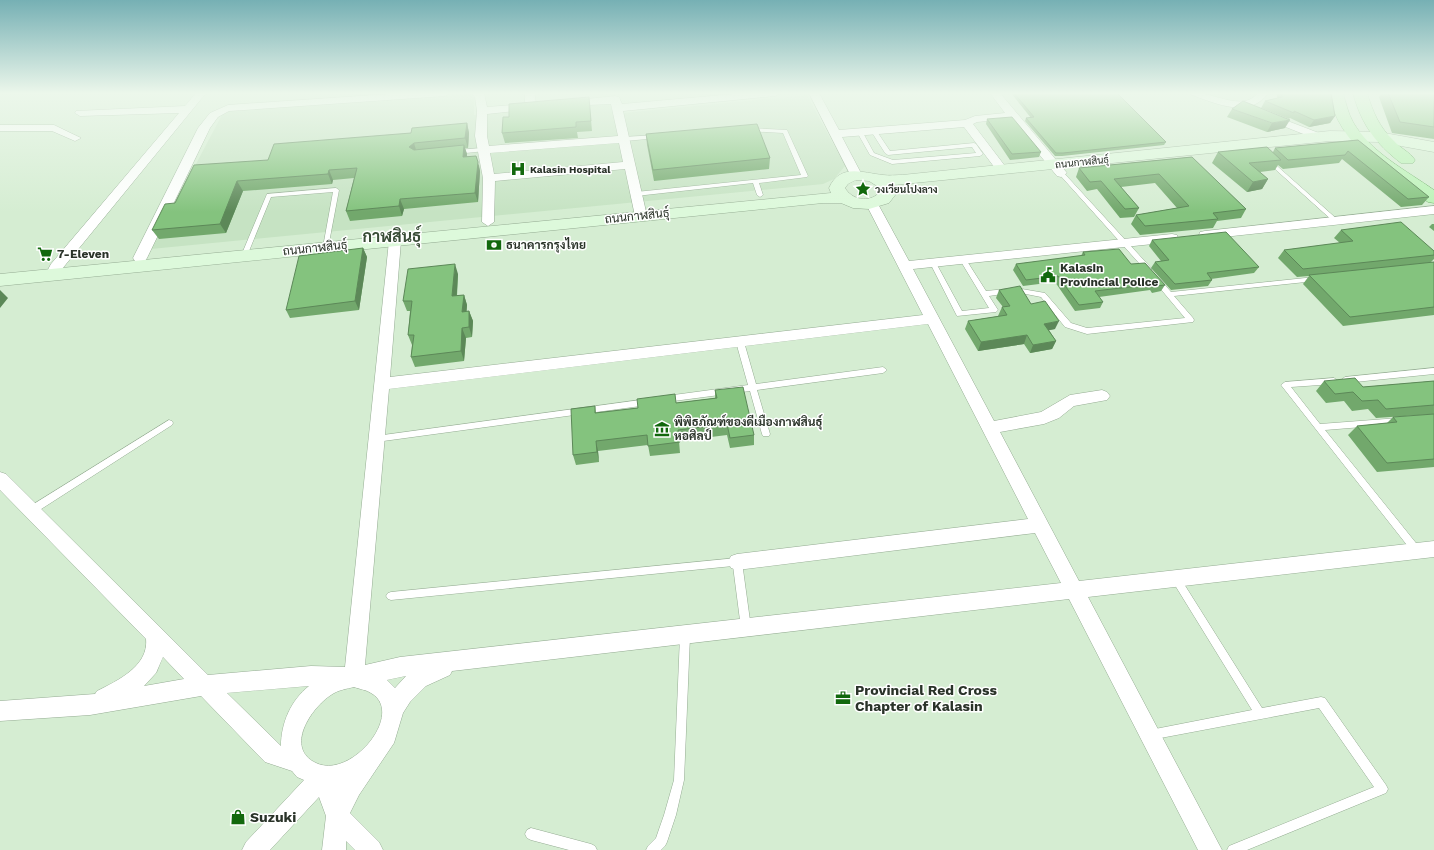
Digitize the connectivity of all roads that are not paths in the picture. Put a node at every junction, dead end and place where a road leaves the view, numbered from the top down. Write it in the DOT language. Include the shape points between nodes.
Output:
graph roads {
  1 [pos="860,132"];
  2 [pos="64,133"];
  3 [pos="168,133"];
  4 [pos="202,133"];
  5 [pos="481,133"];
  6 [pos="623,133"];
  7 [pos="786,133"];
  8 [pos="852,133"];
  9 [pos="875,133"];
  10 [pos="975,133"];
  11 [pos="1028,133"];
  12 [pos="1309,133"];
  13 [pos="1353,133"];
  14 [pos="1377,133"];
  15 [pos="836,134"];
  16 [pos="663,136"];
  17 [pos="1320,137"];
  18 [pos="75,138"];
  19 [pos="625,139"];
  20 [pos="1358,140"];
  21 [pos="1382,140"];
  22 [pos="1434,147"];
  23 [pos="483,150"];
  24 [pos="1260,152"];
  25 [pos="446,153"];
  26 [pos="631,165"];
  27 [pos="1417,167"];
  28 [pos="1058,169"];
  29 [pos="1002,170"];
  30 [pos="856,175"];
  31 [pos="489,178"];
  32 [pos="884,187"];
  33 [pos="757,188"];
  34 [pos="842,191"];
  35 [pos="1434,198"];
  36 [pos="872,204"];
  37 [pos="639,206"];
  38 [pos="1434,210"];
  39 [pos="1336,221"];
  40 [pos="488,222"];
  41 [pos="395,240"];
  42 [pos="326,243"];
  43 [pos="1125,243"];
  44 [pos="245,251"];
  45 [pos="140,258"];
  46 [pos="963,260"];
  47 [pos="933,263"];
  48 [pos="905,266"];
  49 [pos="54,271"];
  50 [pos="0,273"];
  51 [pos="1321,278"];
  52 [pos="0,280"];
  53 [pos="984,294"];
  54 [pos="1169,294"];
  55 [pos="932,319"];
  56 [pos="740,342"];
  57 [pos="883,370"];
  58 [pos="1434,371"];
  59 [pos="381,384"];
  60 [pos="752,388"];
  61 [pos="1102,396"];
  62 [pos="1411,420"];
  63 [pos="169,422"];
  64 [pos="1318,427"];
  65 [pos="989,428"];
  66 [pos="766,434"];
  67 [pos="376,439"];
  68 [pos="0,479"];
  69 [pos="32,510"];
  70 [pos="1039,525"];
  71 [pos="1426,550"];
  72 [pos="737,562"];
  73 [pos="1176,579"];
  74 [pos="1074,591"];
  75 [pos="391,596"];
  76 [pos="746,628"];
  77 [pos="155,634"];
  78 [pos="685,636"];
  79 [pos="461,661"];
  80 [pos="354,677"];
  81 [pos="206,685"];
  82 [pos="90,705"];
  83 [pos="393,710"];
  84 [pos="0,711"];
  85 [pos="1260,714"];
  86 [pos="1150,735"];
  87 [pos="372,757"];
  88 [pos="297,762"];
  89 [pos="322,777"];
  90 [pos="337,816"];
  91 [pos="531,834"];
  92 [pos="254,850"];
  93 [pos="334,850"];
  94 [pos="371,850"];
  95 [pos="591,850"];
  96 [pos="652,850"];
  97 [pos="1210,850"];
  98 [pos="1233,850"];
  1 -- 9 [label="lane" via="872,154 892,162 980,154 974,145 888,153"];
  2 -- 18 [label="street"];
  3 -- 49 [label="street"];
  4 -- 45 [label="street"];
  5 -- 23 [label="street"];
  6 -- 19 [label="street"];
  7 -- 33 [label="lane" via="805,176"];
  8 -- 15 [label="street"];
  10 -- 29 [label="street"];
  11 -- 28 [label="street"];
  12 -- 17 [label="street"];
  13 -- 20 [label="main road"];
  14 -- 21 [label="main road"];
  15 -- 30 [label="street"];
  16 -- 19 [label="lane"];
  17 -- 20 [label="main road, ถนนกาฬสินธุ์"];
  17 -- 28 [label="main road, ถนนกาฬสินธุ์"];
  19 -- 23 [label="street"];
  19 -- 26 [label="street"];
  20 -- 21 [label="main road, ถนนกาฬสินธุ์"];
  20 -- 24 [label="main road, ถนนกาฬสินธุ์"];
  20 -- 35 [label="main road"];
  21 -- 22 [label="main road, ถนนกาฬสินธุ์"];
  21 -- 27 [label="main road"];
  23 -- 25 [label="lane"];
  23 -- 31 [label="street"];
  24 -- 28 [label="main road, ถนนกาฬสินธุ์"];
  24 -- 39 [label="lane"];
  26 -- 31 [label="street"];
  26 -- 37 [label="street"];
  28 -- 29 [label="main road, ถนนกาฬสินธุ์"];
  28 -- 32 [label="main road, ถนนกาฬสินธุ์" via="905,189"];
  28 -- 43 [label="lane"];
  29 -- 32 [label="main road, ถนนกาฬสินธุ์" via="902,180"];
  30 -- 32 [label="main road" via="865,175"];
  30 -- 34 [label="main road" via="846,177"];
  31 -- 40 [label="street"];
  32 -- 36 [label="main road" via="880,202"];
  33 -- 34 [label="main road, ถนนกาฬสินธุ์" via="820,188"];
  33 -- 37 [label="main road, ถนนกาฬสินธุ์"];
  34 -- 36 [label="main road" via="856,203"];
  34 -- 37 [label="main road, ถนนกาฬสินธุ์" via="823,198"];
  36 -- 48 [label="street"];
  37 -- 40 [label="main road, ถนนกาฬสินธุ์"];
  37 -- 41 [label="main road, ถนนกาฬสินธุ์"];
  38 -- 39 [label="street"];
  39 -- 43 [label="street"];
  40 -- 42 [label="main road, ถนนกาฬสินธุ์"];
  41 -- 42 [label="main road, ถนนกาฬสินธุ์"];
  41 -- 59 [label="street"];
  42 -- 44 [label="main road, ถนนกาฬสินธุ์"];
  42 -- 44 [label="lane" via="336,190 269,195"];
  43 -- 46 [label="street"];
  43 -- 54 [label="lane"];
  44 -- 45 [label="main road, ถนนกาฬสินธุ์"];
  44 -- 49 [label="main road, ถนนกาฬสินธุ์"];
  45 -- 49 [label="main road, ถนนกาฬสินธุ์"];
  46 -- 47 [label="street"];
  46 -- 53 [label="lane"];
  47 -- 48 [label="street"];
  47 -- 53 [label="lane" via="960,314 994,310"];
  48 -- 55 [label="street"];
  49 -- 50 [label="main road, ถนนกาฬสินธุ์"];
  49 -- 52 [label="main road, ถนนกาฬสินธุ์"];
  51 -- 54 [label="lane"];
  53 -- 54 [label="lane" via="1016,290 1043,295 1068,325 1087,331 1190,320"];
  55 -- 56 [label="street"];
  55 -- 65 [label="street"];
  56 -- 59 [label="street"];
  56 -- 60 [label="lane"];
  57 -- 60 [label="lane"];
  58 -- 64 [label="lane" via="1285,385"];
  59 -- 67 [label="street"];
  60 -- 66 [label="lane"];
  60 -- 67 [label="lane"];
  61 -- 65 [label="street" via="1070,401 1044,418"];
  62 -- 64 [label="lane"];
  63 -- 69 [label="lane"];
  64 -- 71 [label="lane"];
  65 -- 70 [label="street"];
  67 -- 80 [label="street"];
  68 -- 69 [label="street"];
  69 -- 77 [label="street"];
  70 -- 72 [label="street"];
  70 -- 74 [label="street"];
  71 -- 73 [label="street"];
  72 -- 75 [label="lane"];
  72 -- 76 [label="lane"];
  73 -- 74 [label="street"];
  73 -- 85 [label="lane"];
  74 -- 76 [label="street"];
  74 -- 86 [label="street"];
  76 -- 78 [label="street"];
  77 -- 81 [label="street"];
  77 -- 82 [label="street" via="156,650 147,668 127,686"];
  78 -- 79 [label="street"];
  78 -- 96 [label="lane" via="678,780 661,842"];
  79 -- 80 [label="street" via="400,667"];
  79 -- 83 [label="street" via="415,681 405,690"];
  80 -- 81 [label="street" via="311,676"];
  80 -- 83 [label="street" via="369,679 381,685 389,696"];
  80 -- 88 [label="street" via="337,681 321,689 307,701 297,716 291,733 291,749"];
  81 -- 82 [label="street"];
  81 -- 88 [label="street" via="273,754"];
  82 -- 84 [label="street"];
  83 -- 87 [label="street" via="391,726 384,742"];
  85 -- 86 [label="lane"];
  85 -- 98 [label="lane" via="1321,702 1382,789"];
  86 -- 97 [label="street"];
  87 -- 89 [label="street" via="357,768 339,775"];
  87 -- 90 [label="street" via="351,787"];
  88 -- 89 [label="street" via="307,772"];
  89 -- 90 [label="street"];
  89 -- 92 [label="street"];
  90 -- 93 [label="street"];
  90 -- 94 [label="street"];
  91 -- 95 [label="lane"];
}
